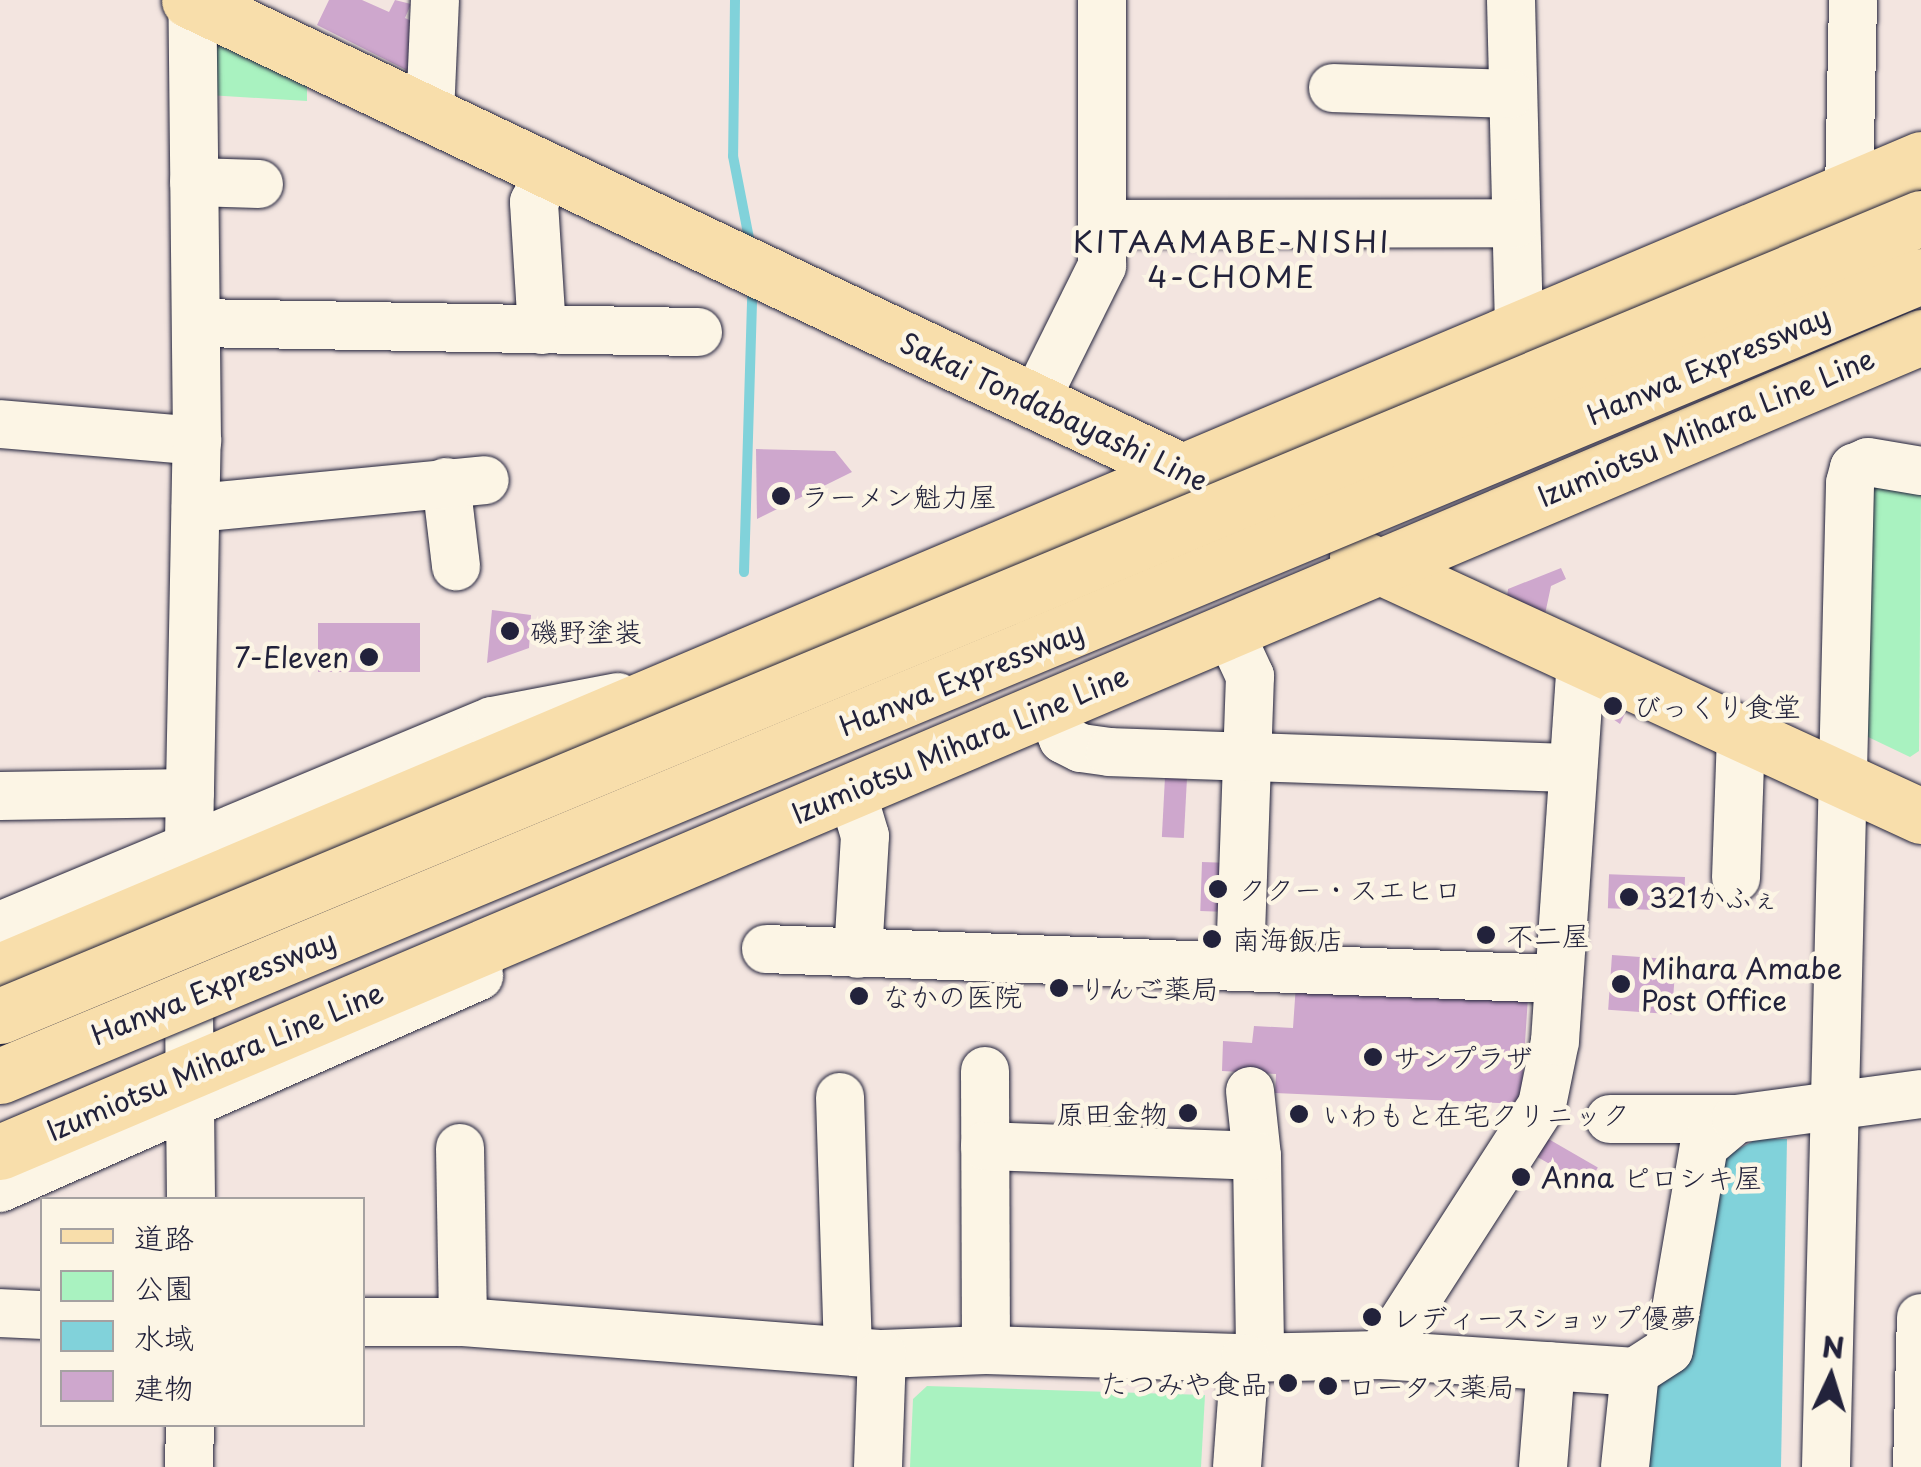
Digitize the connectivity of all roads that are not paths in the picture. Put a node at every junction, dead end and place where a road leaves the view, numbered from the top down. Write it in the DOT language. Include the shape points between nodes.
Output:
graph roads {
  1 [pos="191,0"];
  2 [pos="435,0"];
  3 [pos="1102,0"];
  4 [pos="1510,0"];
  5 [pos="1853,0"];
  6 [pos="1333,88"];
  7 [pos="1510,94"];
  8 [pos="430,114"];
  9 [pos="1921,160"];
  10 [pos="551,171"];
  11 [pos="194,182"];
  12 [pos="259,184"];
  13 [pos="1849,191"];
  14 [pos="1921,218"];
  15 [pos="1516,222"];
  16 [pos="1104,224"];
  17 [pos="1921,276"];
  18 [pos="196,324"];
  19 [pos="542,330"];
  20 [pos="1519,330"];
  21 [pos="698,332"];
  22 [pos="1921,337"];
  23 [pos="1034,403"];
  24 [pos="0,424"];
  25 [pos="196,441"];
  26 [pos="1921,471"];
  27 [pos="1185,472"];
  28 [pos="196,508"];
  29 [pos="456,566"];
  30 [pos="1377,566"];
  31 [pos="813,629"];
  32 [pos="1229,631"];
  33 [pos="1582,659"];
  34 [pos="1049,707"];
  35 [pos="1740,734"];
  36 [pos="1246,759"];
  37 [pos="1573,768"];
  38 [pos="1841,780"];
  39 [pos="851,790"];
  40 [pos="190,793"];
  41 [pos="0,796"];
  42 [pos="1921,816"];
  43 [pos="189,870"];
  44 [pos="1736,878"];
  45 [pos="0,926"];
  46 [pos="766,949"];
  47 [pos="858,954"];
  48 [pos="1240,965"];
  49 [pos="0,970"];
  50 [pos="1558,978"];
  51 [pos="0,1016"];
  52 [pos="985,1071"];
  53 [pos="0,1076"];
  54 [pos="189,1089"];
  55 [pos="1250,1091"];
  56 [pos="1921,1094"];
  57 [pos="840,1097"];
  58 [pos="1836,1106"];
  59 [pos="1610,1118"];
  60 [pos="1736,1119"];
  61 [pos="985,1146"];
  62 [pos="460,1148"];
  63 [pos="0,1152"];
  64 [pos="1257,1156"];
  65 [pos="0,1188"];
  66 [pos="191,1197"];
  67 [pos="0,1313"];
  68 [pos="40,1315"];
  69 [pos="1921,1318"];
  70 [pos="365,1322"];
  71 [pos="463,1322"];
  72 [pos="986,1350"];
  73 [pos="865,1353"];
  74 [pos="1381,1354"];
  75 [pos="1253,1357"];
  76 [pos="1551,1366"];
  77 [pos="1635,1372"];
  78 [pos="190,1427"];
  79 [pos="189,1467"];
  80 [pos="878,1467"];
  81 [pos="1237,1467"];
  82 [pos="1543,1467"];
  83 [pos="1625,1467"];
  84 [pos="1826,1467"];
  85 [pos="1917,1467"];
  1 -- 8 [label="main road, Sakai Tondabayashi Line"];
  1 -- 11 [label="street"];
  2 -- 8 [label="street"];
  3 -- 16 [label="street"];
  4 -- 7 [label="street"];
  5 -- 13 [label="street"];
  6 -- 7 [label="street"];
  7 -- 15 [label="street"];
  8 -- 10 [label="main road, Sakai Tondabayashi Line"];
  9 -- 13 [label="main road"];
  10 -- 19 [label="street" via="534,202"];
  10 -- 23 [label="main road, Sakai Tondabayashi Line"];
  11 -- 12 [label="street"];
  11 -- 18 [label="street"];
  13 -- 20 [label="main road"];
  14 -- 51 [label="main road, Hanwa Expressway, bridge"];
  15 -- 16 [label="street"];
  15 -- 20 [label="street"];
  16 -- 23 [label="street" via="1102,266"];
  17 -- 53 [label="main road, Hanwa Expressway, bridge"];
  18 -- 19 [label="street"];
  18 -- 25 [label="street"];
  19 -- 21 [label="street"];
  20 -- 27 [label="main road"];
  22 -- 30 [label="main road, Izumiotsu Mihara Line Line"];
  23 -- 27 [label="main road, Sakai Tondabayashi Line"];
  24 -- 25 [label="street"];
  25 -- 28 [label="street"];
  26 -- 38 [label="street" via="1868,462 1854,468 1850,483"];
  27 -- 30 [label="main road, Sakai Tondabayashi Line"];
  27 -- 31 [label="main road"];
  28 -- 29 [label="street" via="322,516 466,481"];
  28 -- 40 [label="street"];
  30 -- 32 [label="main road, Izumiotsu Mihara Line Line"];
  30 -- 33 [label="main road, Sakai Tondabayashi Line"];
  31 -- 39 [label="main road"];
  31 -- 43 [label="main road" via="388,803"];
  32 -- 34 [label="main road, Izumiotsu Mihara Line Line"];
  32 -- 36 [label="street" via="1250,676"];
  33 -- 35 [label="main road, Sakai Tondabayashi Line"];
  33 -- 37 [label="street"];
  34 -- 36 [label="street" via="1063,739 1081,748"];
  34 -- 39 [label="main road, Izumiotsu Mihara Line Line"];
  35 -- 38 [label="main road, Sakai Tondabayashi Line"];
  35 -- 44 [label="street"];
  36 -- 37 [label="street"];
  36 -- 48 [label="street"];
  37 -- 50 [label="street"];
  38 -- 42 [label="main road, Sakai Tondabayashi Line"];
  38 -- 58 [label="street"];
  39 -- 47 [label="street" via="866,836"];
  39 -- 54 [label="main road, Izumiotsu Mihara Line Line" via="571,910"];
  40 -- 41 [label="street"];
  40 -- 43 [label="street"];
  43 -- 45 [label="street"];
  43 -- 49 [label="main road"];
  43 -- 54 [label="street"];
  46 -- 47 [label="street"];
  47 -- 48 [label="street"];
  48 -- 50 [label="street"];
  50 -- 74 [label="street" via="1542,1104"];
  52 -- 61 [label="street"];
  54 -- 63 [label="main road, Izumiotsu Mihara Line Line"];
  54 -- 65 [label="street"];
  54 -- 66 [label="street"];
  55 -- 64 [label="street"];
  56 -- 58 [label="street"];
  57 -- 73 [label="street"];
  58 -- 60 [label="street"];
  58 -- 84 [label="street"];
  59 -- 60 [label="street"];
  60 -- 77 [label="street" via="1704,1146 1669,1350"];
  61 -- 64 [label="street"];
  61 -- 72 [label="street"];
  62 -- 71 [label="street"];
  64 -- 75 [label="street"];
  67 -- 68 [label="street"];
  69 -- 85 [label="street"];
  70 -- 71 [label="street"];
  71 -- 73 [label="street"];
  72 -- 73 [label="street"];
  72 -- 75 [label="street"];
  73 -- 80 [label="street"];
  74 -- 75 [label="street"];
  74 -- 76 [label="street"];
  75 -- 81 [label="street"];
  76 -- 77 [label="street"];
  76 -- 82 [label="street"];
  77 -- 83 [label="street"];
  78 -- 79 [label="street"];
}
